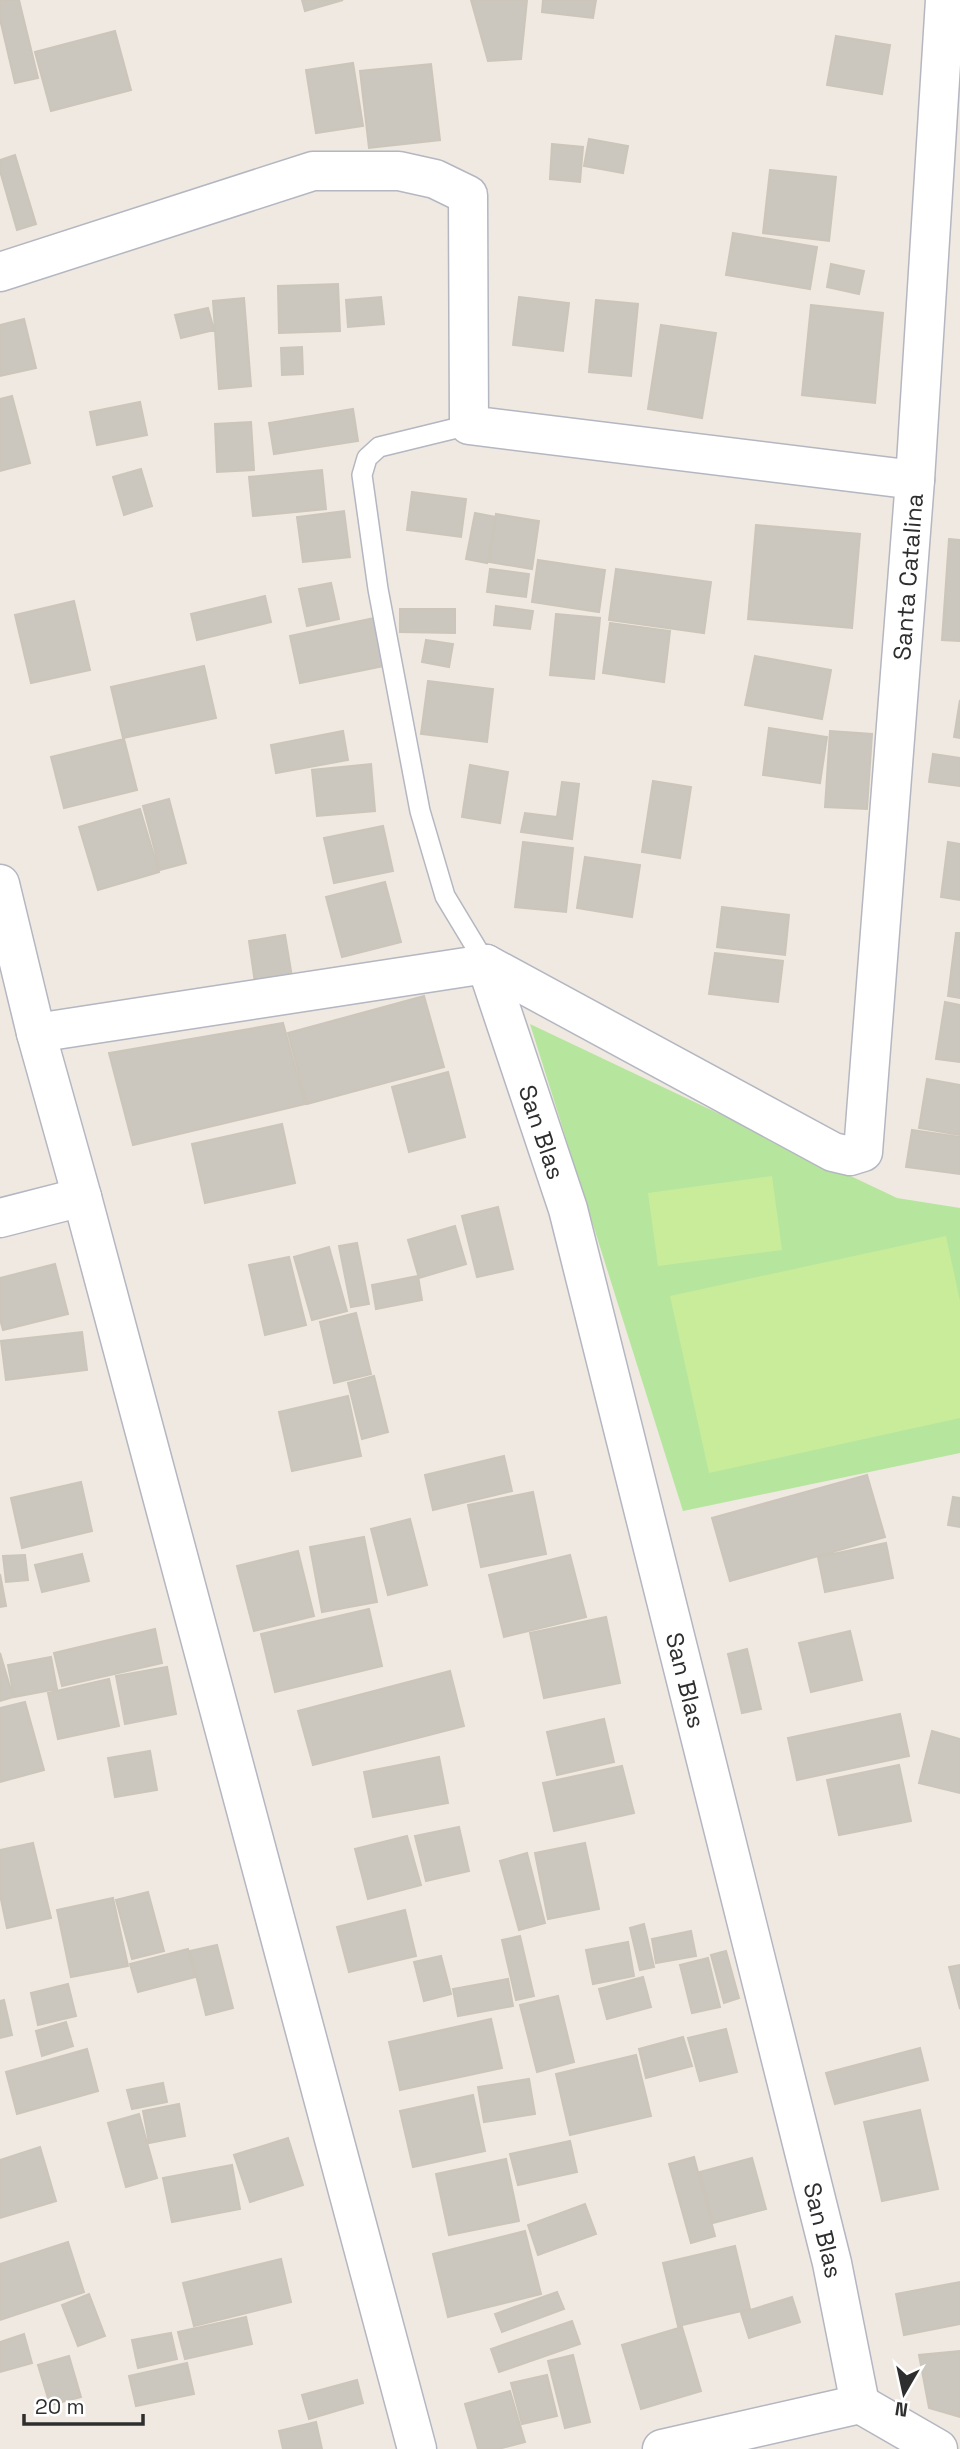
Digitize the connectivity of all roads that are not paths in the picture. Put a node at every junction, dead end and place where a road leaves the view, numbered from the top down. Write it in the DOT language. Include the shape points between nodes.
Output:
graph roads {
  1 [pos="945,0"];
  2 [pos="0,272"];
  3 [pos="469,425"];
  4 [pos="915,480"];
  5 [pos="0,884"];
  6 [pos="486,964"];
  7 [pos="36,1033"];
  8 [pos="82,1196"];
  9 [pos="0,1218"];
  10 [pos="860,2404"];
  11 [pos="417,2449"];
  12 [pos="662,2449"];
  13 [pos="938,2449"];
  1 -- 4 [label="street, Santa Catalina"];
  2 -- 3 [label="street" via="313,172 399,171 435,179 468,195"];
  3 -- 4 [label="street"];
  3 -- 6 [label="lane" via="379,447 367,458 362,475 378,589 420,811 445,896"];
  4 -- 6 [label="street, Santa Catalina" via="863,1152 850,1156 833,1152"];
  5 -- 7 [label="street"];
  6 -- 7 [label="street"];
  6 -- 10 [label="street, San Blas" via="568,1209 832,2263"];
  7 -- 8 [label="street"];
  8 -- 9 [label="street"];
  8 -- 11 [label="street"];
  10 -- 12 [label="street"];
  10 -- 13 [label="street"];
}
